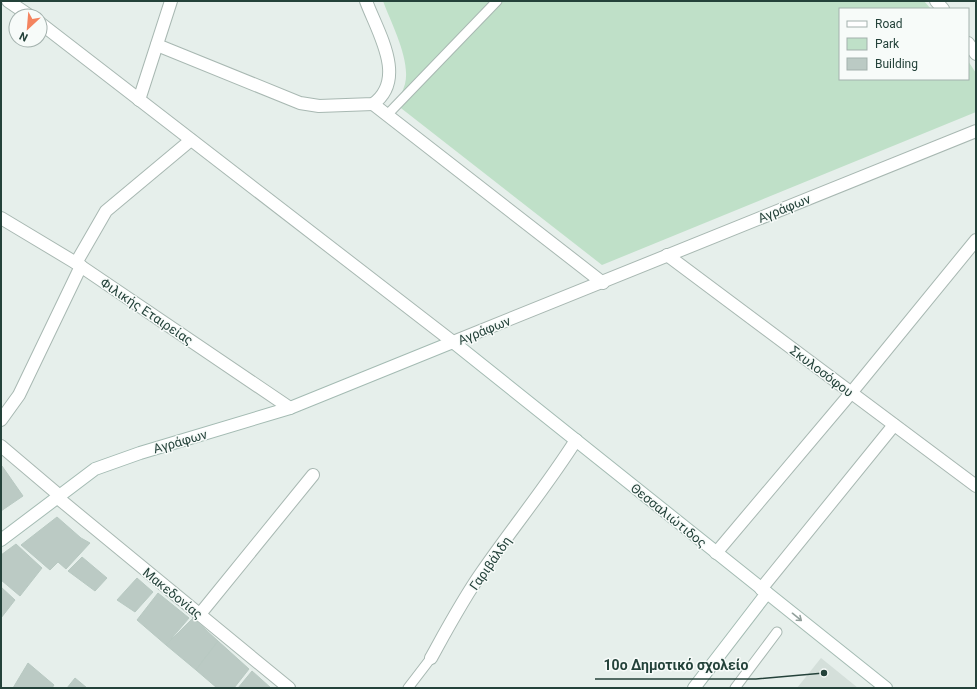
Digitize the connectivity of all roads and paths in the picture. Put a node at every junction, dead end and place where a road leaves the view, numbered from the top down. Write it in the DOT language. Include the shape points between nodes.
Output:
graph roads {
  1 [pos="8,1"];
  2 [pos="171,1"];
  3 [pos="366,1"];
  4 [pos="497,1"];
  5 [pos="18,8"];
  6 [pos="48,29"];
  7 [pos="969,44"];
  8 [pos="157,45"];
  9 [pos="976,54"];
  10 [pos="139,100"];
  11 [pos="373,104"];
  12 [pos="387,115"];
  13 [pos="976,131"];
  14 [pos="191,140"];
  15 [pos="1,218"];
  16 [pos="976,240"];
  17 [pos="668,255"];
  18 [pos="79,265"];
  19 [pos="603,283"];
  20 [pos="453,342"];
  21 [pos="851,393"];
  22 [pos="290,408"];
  23 [pos="1,420"];
  24 [pos="894,425"];
  25 [pos="576,440"];
  26 [pos="1,446"];
  27 [pos="312,476"];
  28 [pos="976,486"];
  29 [pos="59,497"];
  30 [pos="1,540"];
  31 [pos="716,553"];
  32 [pos="764,591"];
  33 [pos="200,614"];
  34 [pos="777,632"];
  35 [pos="431,658"];
  36 [pos="289,688"];
  37 [pos="408,688"];
  38 [pos="694,688"];
  39 [pos="735,688"];
  40 [pos="886,688"];
  1 -- 5 [label="street"];
  2 -- 8 [label="street"];
  3 -- 11 [label="street" via="389,65 384,93"];
  4 -- 12 [label="lane"];
  6 -- 10 [label="street, Θεσσαλιώτιδος"];
  7 -- 9 [label="street"];
  8 -- 10 [label="street"];
  8 -- 11 [label="street" via="300,102 319,106"];
  10 -- 14 [label="street, Θεσσαλιώτιδος"];
  11 -- 12 [label="street"];
  12 -- 19 [label="street"];
  13 -- 17 [label="street, Αγράφων"];
  14 -- 18 [label="street" via="106,211"];
  14 -- 20 [label="street, Θεσσαλιώτιδος"];
  15 -- 18 [label="street, Φιλικής Εταιρείας"];
  16 -- 21 [label="street"];
  17 -- 19 [label="street, Αγράφων"];
  17 -- 21 [label="street, Σκυλοσόφου"];
  18 -- 22 [label="street, Φιλικής Εταιρείας"];
  18 -- 23 [label="street" via="19,395"];
  19 -- 20 [label="street, Αγράφων"];
  20 -- 22 [label="street, Αγράφων"];
  20 -- 25 [label="street, Θεσσαλιώτιδος"];
  21 -- 24 [label="street, Σκυλοσόφου"];
  21 -- 31 [label="street"];
  22 -- 29 [label="street, Αγράφων" via="106,464 95,469"];
  24 -- 28 [label="street, Σκυλοσόφου"];
  24 -- 32 [label="street"];
  25 -- 31 [label="street, Θεσσαλιώτιδος"];
  25 -- 35 [label="street, Γαριβάλδη" via="558,469 482,572"];
  26 -- 29 [label="street, Μακεδονίας"];
  27 -- 33 [label="street"];
  29 -- 30 [label="street, Αγράφων"];
  29 -- 33 [label="street, Μακεδονίας"];
  31 -- 32 [label="street, Θεσσαλιώτιδος"];
  32 -- 38 [label="street"];
  32 -- 40 [label="street, Θεσσαλιώτιδος, one-way"];
  33 -- 36 [label="street, Μακεδονίας"];
  34 -- 39 [label="lane"];
  35 -- 37 [label="lane, Γαριβάλδη"];
}
